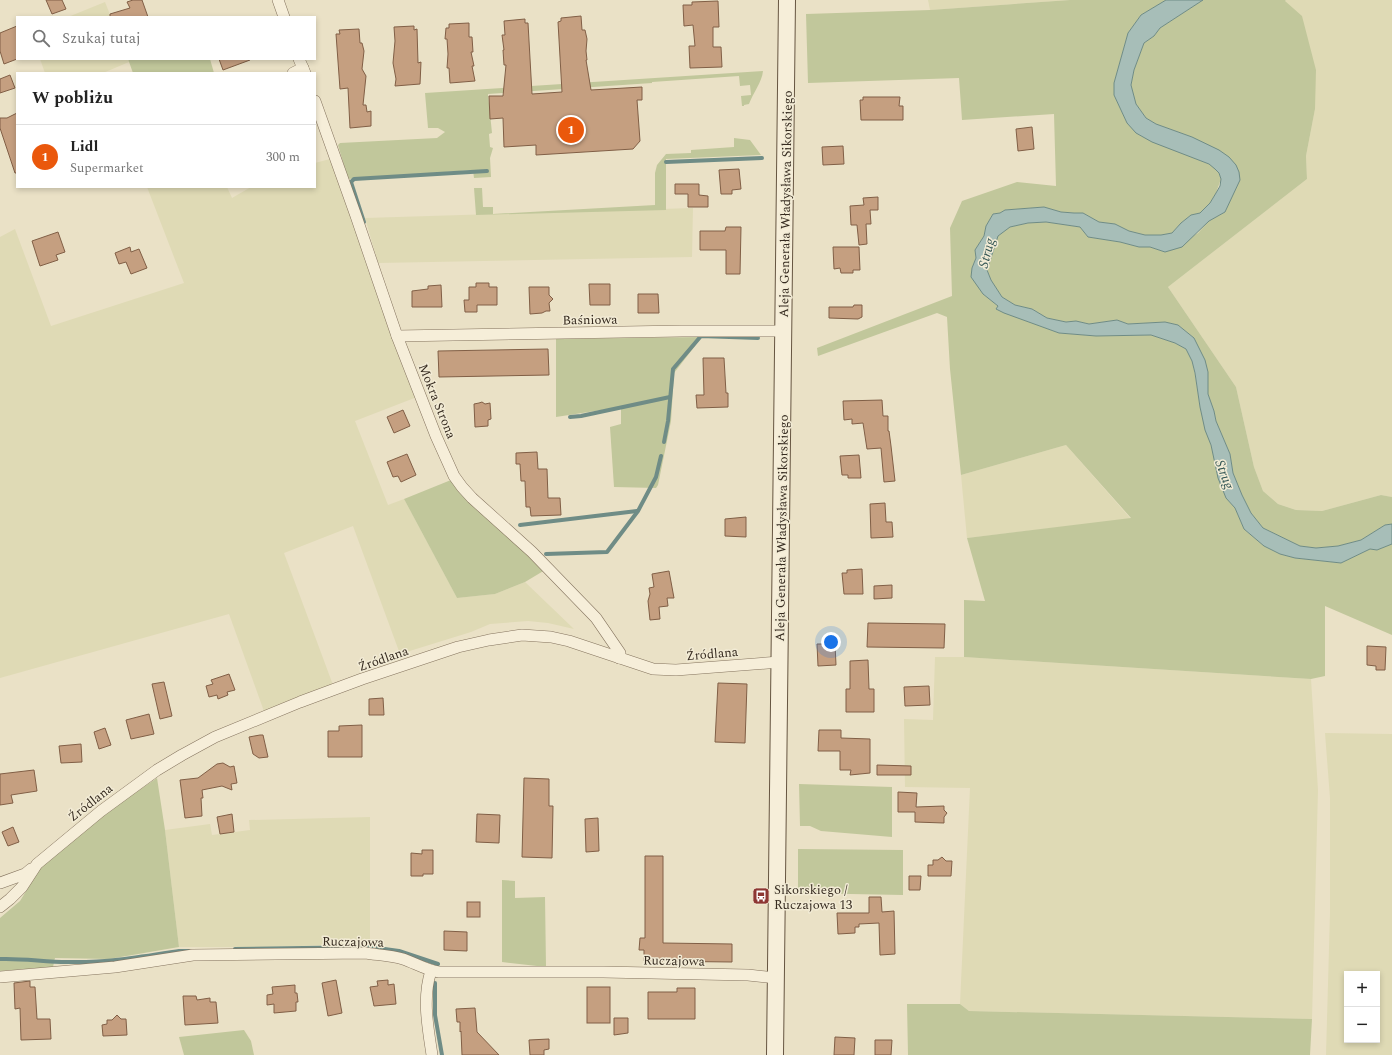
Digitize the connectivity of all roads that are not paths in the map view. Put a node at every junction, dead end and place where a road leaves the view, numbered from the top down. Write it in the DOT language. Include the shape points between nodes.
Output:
graph roads {
  1 [pos="278,0"];
  2 [pos="788,0"];
  3 [pos="284,16"];
  4 [pos="316,104"];
  5 [pos="784,331"];
  6 [pos="397,336"];
  7 [pos="619,658"];
  8 [pos="780,662"];
  9 [pos="37,864"];
  10 [pos="0,883"];
  11 [pos="0,907"];
  12 [pos="431,971"];
  13 [pos="0,976"];
  14 [pos="776,978"];
  15 [pos="432,1055"];
  16 [pos="775,1055"];
  1 -- 3 [label="street"];
  2 -- 5 [label="main road, Aleja Generała Władysława Sikorskiego"];
  4 -- 6 [label="street, Mokra Strona"];
  5 -- 6 [label="street, Baśniowa"];
  5 -- 8 [label="main road, Aleja Generała Władysława Sikorskiego"];
  6 -- 7 [label="street, Mokra Strona" via="454,476 596,618 620,652"];
  7 -- 8 [label="street, Źródlana" via="653,669 676,670"];
  7 -- 9 [label="street, Źródlana" via="569,641 522,635 458,647 362,679 256,720 182,755 100,811"];
  8 -- 14 [label="main road, Aleja Generała Władysława Sikorskiego"];
  9 -- 10 [label="street, Źródlana" via="25,874"];
  9 -- 11 [label="street, Źródlana" via="22,887"];
  12 -- 13 [label="street, Ruczajowa" via="402,959 365,953 193,955 115,967"];
  12 -- 14 [label="street, Ruczajowa" via="610,972"];
  12 -- 15 [label="street" via="426,994 426,1014"];
  14 -- 16 [label="main road, Aleja Generała Władysława Sikorskiego"];
}
